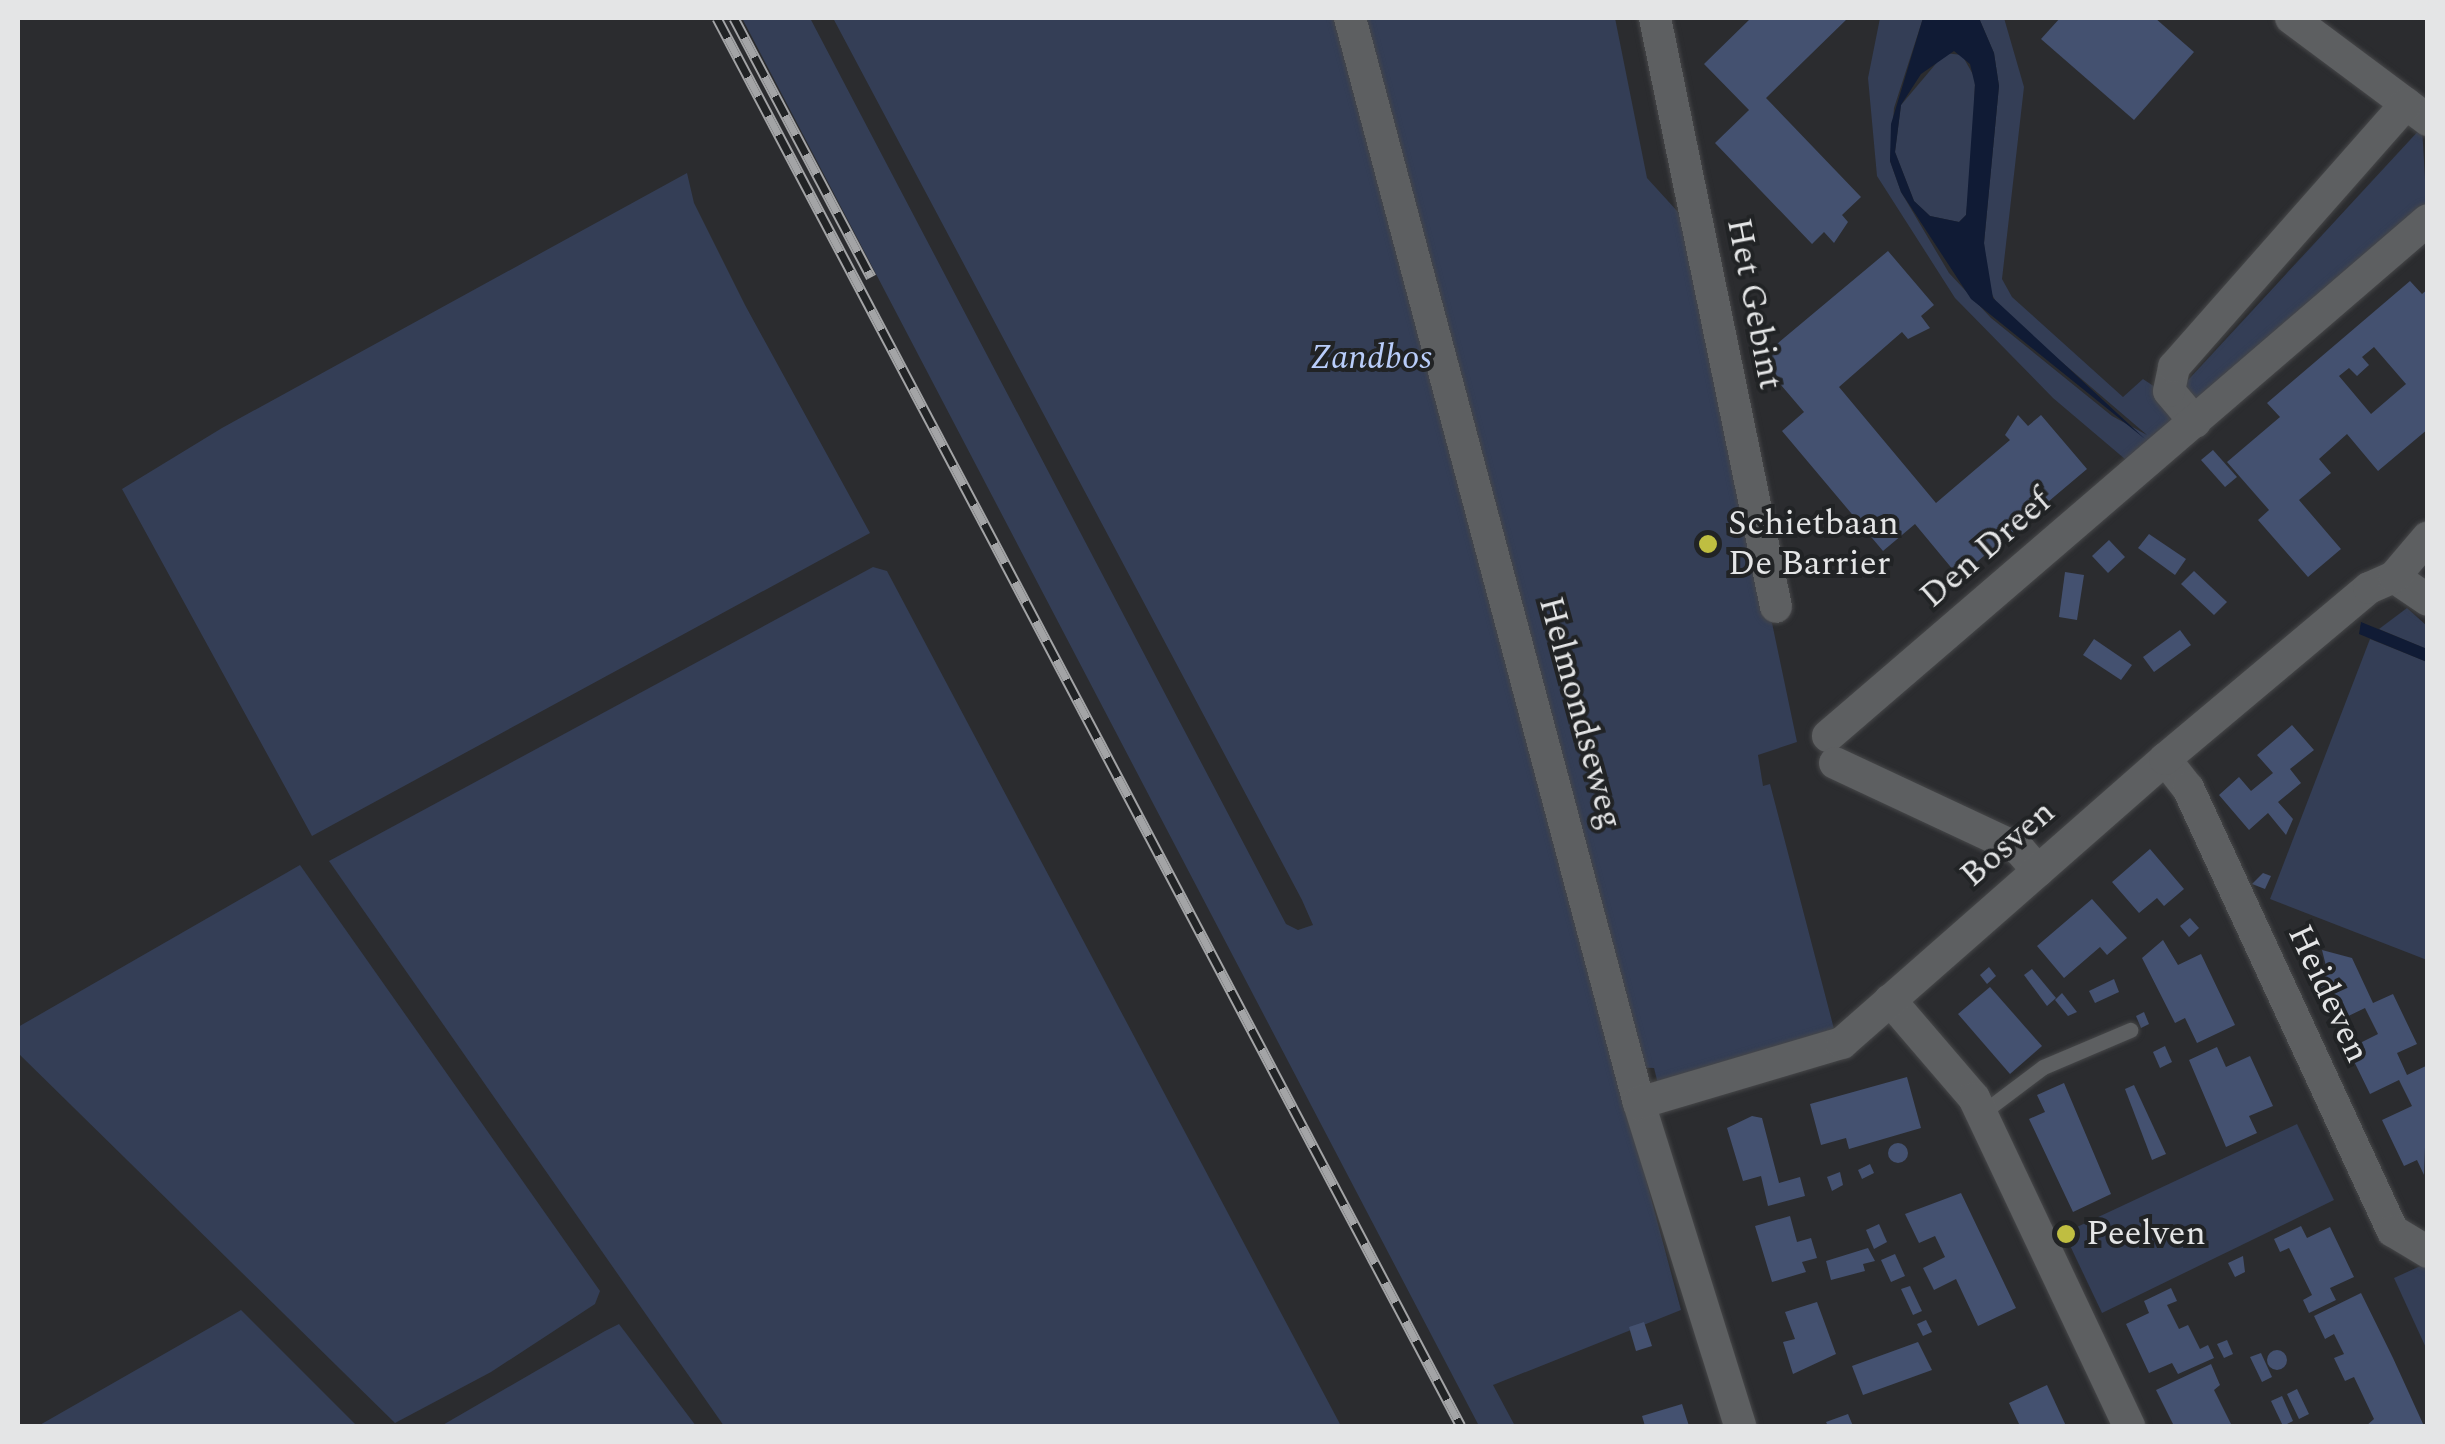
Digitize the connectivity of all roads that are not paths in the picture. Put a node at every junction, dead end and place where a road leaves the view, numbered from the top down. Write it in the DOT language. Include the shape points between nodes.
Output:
graph roads {
  1 [pos="1350,18"];
  2 [pos="1654,18"];
  3 [pos="2291,18"];
  4 [pos="2417,112"];
  5 [pos="2428,220"];
  6 [pos="2195,422"];
  7 [pos="2428,537"];
  8 [pos="2394,577"];
  9 [pos="2428,600"];
  10 [pos="1776,607"];
  11 [pos="2165,759"];
  12 [pos="2038,872"];
  13 [pos="1890,1000"];
  14 [pos="2130,1030"];
  15 [pos="1639,1103"];
  16 [pos="1982,1113"];
  17 [pos="2428,1252"];
  18 [pos="1740,1426"];
  19 [pos="2129,1426"];
  1 -- 15 [label="street, Helmondseweg"];
  2 -- 10 [label="street, Het Gebint"];
  3 -- 4 [label="street"];
  4 -- 6 [label="street" via="2174,366 2169,391"];
  5 -- 6 [label="street, Den Dreef"];
  6 -- 12 [label="street, Den Dreef" via="1832,749 2019,849"];
  7 -- 8 [label="street, Bosven"];
  8 -- 9 [label="street"];
  8 -- 11 [label="street, Bosven" via="2369,588"];
  11 -- 12 [label="street, Bosven"];
  11 -- 17 [label="street, Heideven" via="2188,788 2393,1231"];
  12 -- 13 [label="street, Bosven"];
  13 -- 15 [label="street, Bosven" via="1842,1043"];
  13 -- 16 [label="street"];
  14 -- 16 [label="lane" via="2043,1067"];
  15 -- 18 [label="street, Helmondseweg"];
  16 -- 19 [label="street"];
}
